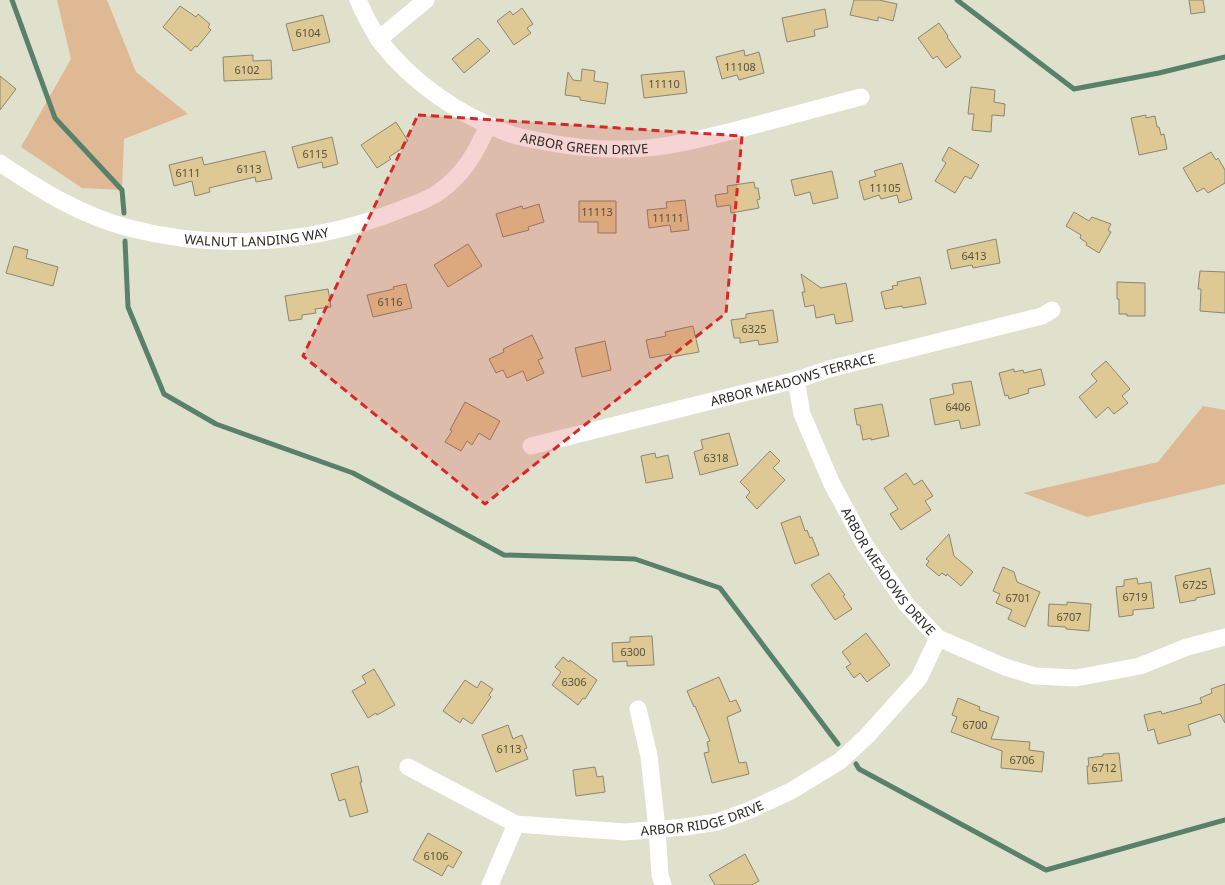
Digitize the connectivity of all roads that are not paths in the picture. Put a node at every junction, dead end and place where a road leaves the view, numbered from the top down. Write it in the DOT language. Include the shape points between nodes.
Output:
graph roads {
  1 [pos="358,0"];
  2 [pos="426,0"];
  3 [pos="379,39"];
  4 [pos="861,97"];
  5 [pos="488,125"];
  6 [pos="0,163"];
  7 [pos="1052,310"];
  8 [pos="796,380"];
  9 [pos="531,446"];
  10 [pos="938,638"];
  11 [pos="1225,638"];
  12 [pos="638,709"];
  13 [pos="408,767"];
  14 [pos="516,824"];
  15 [pos="658,829"];
  16 [pos="490,885"];
  17 [pos="663,885"];
  1 -- 3 [label="street, ARBOR GREEN DRIVE"];
  2 -- 3 [label="street"];
  3 -- 5 [label="street, ARBOR GREEN DRIVE" via="419,82 447,103"];
  4 -- 5 [label="street, ARBOR GREEN DRIVE" via="699,140 657,147 597,150 549,143 511,134"];
  5 -- 6 [label="street, WALNUT LANDING WAY" via="470,161 438,193 380,217 284,239 205,241 166,237 128,228 68,205 33,186"];
  7 -- 8 [label="street, ARBOR MEADOWS TERRACE" via="1042,316 829,369"];
  8 -- 9 [label="street, ARBOR MEADOWS TERRACE"];
  8 -- 10 [label="street, ARBOR MEADOWS DRIVE" via="802,414 832,484 865,545 906,604"];
  10 -- 11 [label="street, ARBOR MEADOWS DRIVE" via="1035,676 1076,678 1140,666 1187,647"];
  10 -- 15 [label="street, ARBOR RIDGE DRIVE" via="919,678 866,737 840,761 791,791 750,810 717,822"];
  12 -- 15 [label="street" via="649,756"];
  13 -- 14 [label="street, ARBOR RIDGE DRIVE"];
  14 -- 15 [label="street, ARBOR RIDGE DRIVE" via="625,832"];
  14 -- 16 [label="street"];
  15 -- 17 [label="street" via="660,875"];
}
